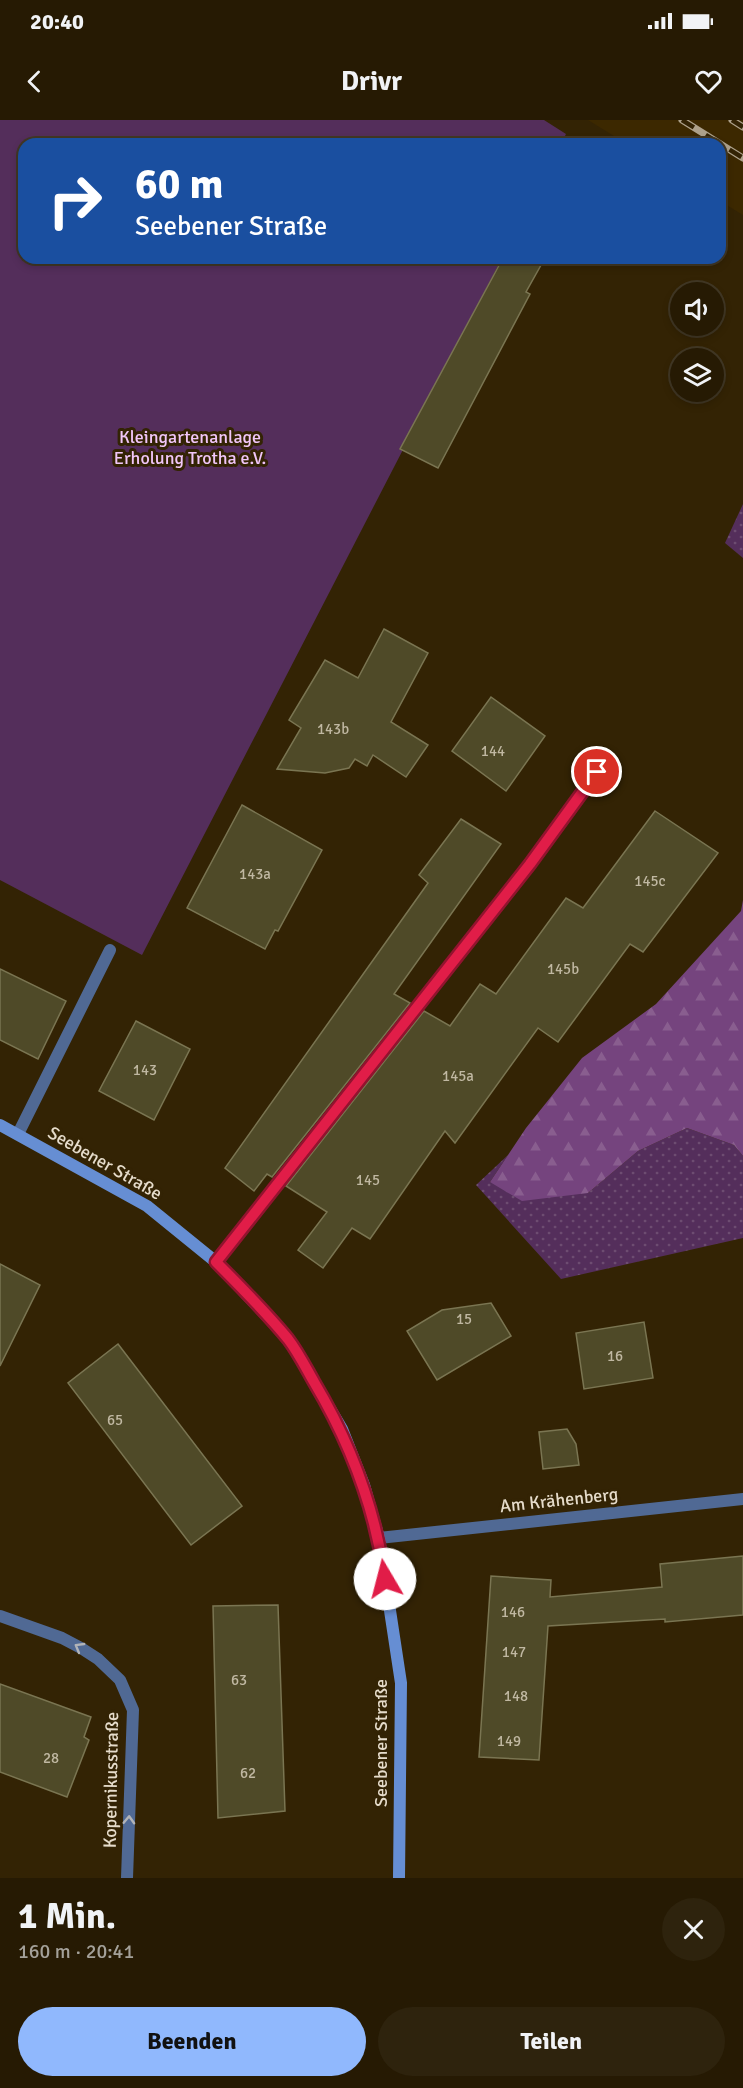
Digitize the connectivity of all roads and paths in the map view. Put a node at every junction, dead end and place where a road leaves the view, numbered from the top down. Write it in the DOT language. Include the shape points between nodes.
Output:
graph roads {
  1 [pos="597,772"];
  2 [pos="111,950"];
  3 [pos="0,1125"];
  4 [pos="18,1134"];
  5 [pos="216,1262"];
  6 [pos="743,1500"];
  7 [pos="379,1538"];
  8 [pos="0,1616"];
  9 [pos="127,1878"];
  10 [pos="399,1878"];
  1 -- 5 [label="street" via="530,864"];
  2 -- 4 [label="street"];
  3 -- 4 [label="street, Seebener Straße"];
  4 -- 5 [label="street, Seebener Straße" via="147,1206"];
  5 -- 7 [label="street, Seebener Straße" via="290,1341 342,1429"];
  6 -- 7 [label="street, Am Krähenberg"];
  7 -- 10 [label="street, Seebener Straße" via="400,1683"];
  9 -- 8 [label="street, Kopernikusstraße, one-way" via="133,1710 120,1680 98,1659 72,1643"];
}
